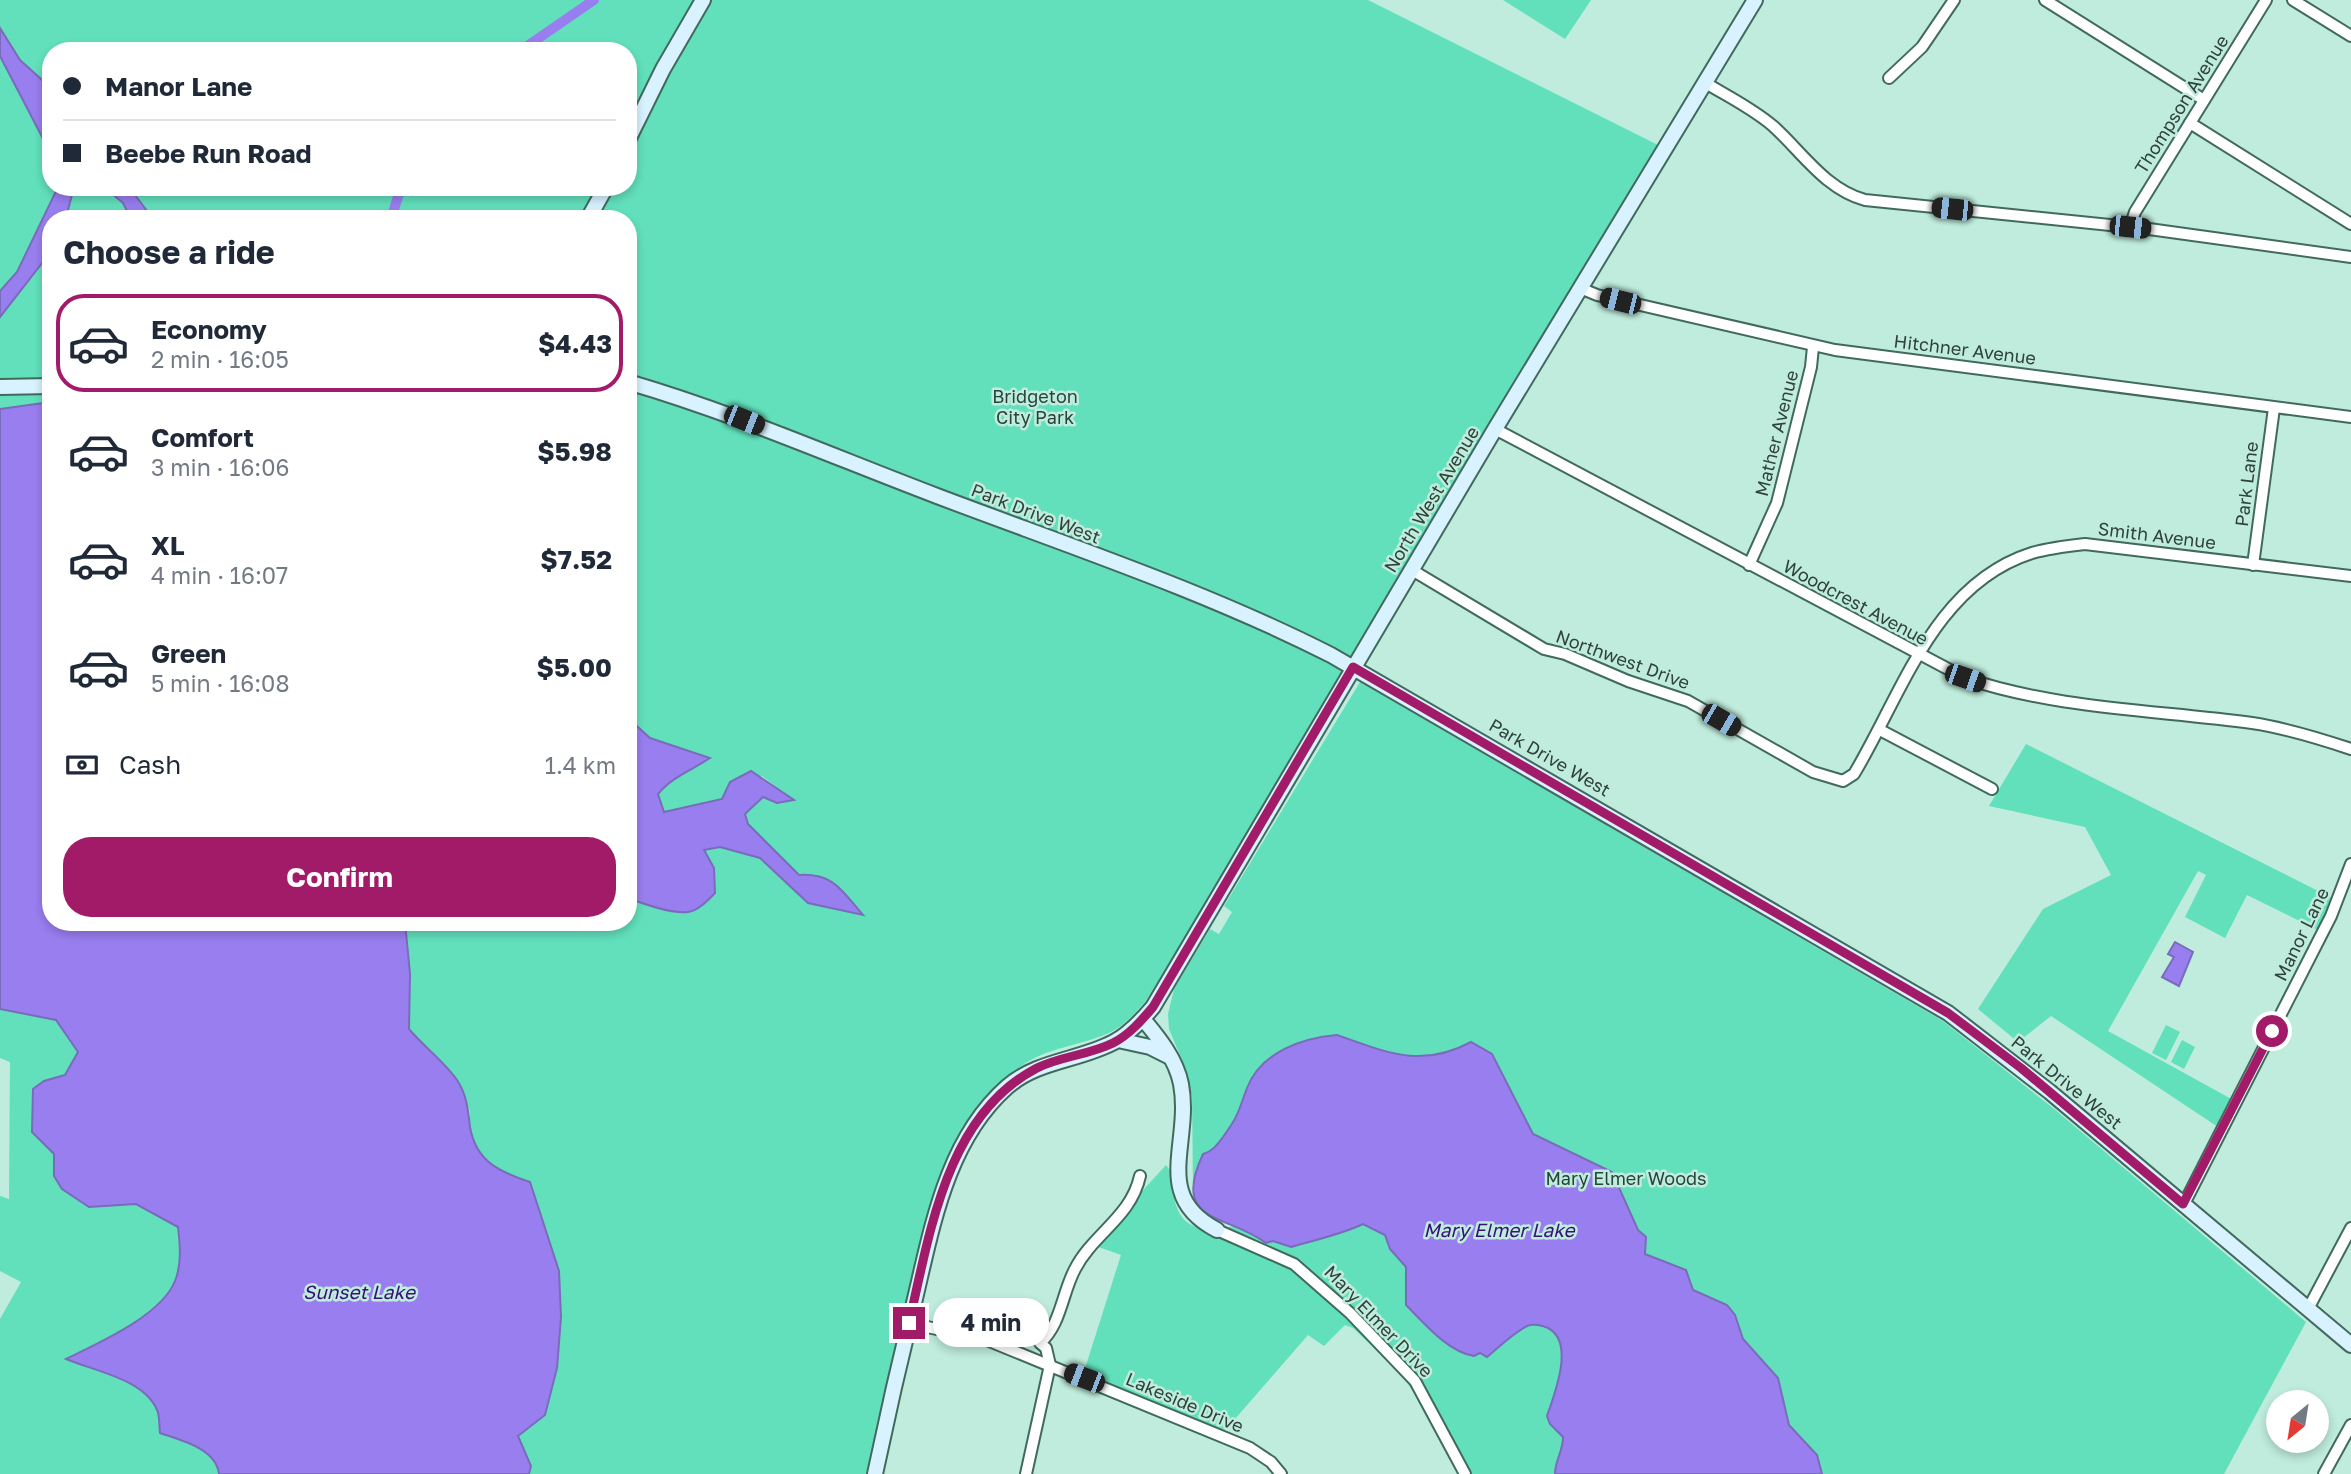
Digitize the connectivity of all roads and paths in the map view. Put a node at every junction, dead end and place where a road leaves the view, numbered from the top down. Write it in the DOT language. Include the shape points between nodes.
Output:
graph roads {
  1 [pos="703,0"];
  2 [pos="1755,0"];
  3 [pos="1954,0"];
  4 [pos="2045,0"];
  5 [pos="2266,0"];
  6 [pos="2293,0"];
  7 [pos="2351,36"];
  8 [pos="1889,78"];
  9 [pos="1704,82"];
  10 [pos="2204,100"];
  11 [pos="637,122"];
  12 [pos="2190,123"];
  13 [pos="2351,224"];
  14 [pos="2130,227"];
  15 [pos="2351,257"];
  16 [pos="1580,288"];
  17 [pos="1813,347"];
  18 [pos="637,385"];
  19 [pos="42,386"];
  20 [pos="0,387"];
  21 [pos="2274,408"];
  22 [pos="2351,417"];
  23 [pos="1495,429"];
  24 [pos="1749,565"];
  25 [pos="2253,565"];
  26 [pos="1412,570"];
  27 [pos="2351,576"];
  28 [pos="1919,655"];
  29 [pos="1353,667"];
  30 [pos="1880,730"];
  31 [pos="2351,748"];
  32 [pos="1992,789"];
  33 [pos="2351,864"];
  34 [pos="1143,1019"];
  35 [pos="1118,1040"];
  36 [pos="1172,1059"];
  37 [pos="1140,1176"];
  38 [pos="2183,1204"];
  39 [pos="2351,1228"];
  40 [pos="1217,1230"];
  41 [pos="2308,1309"];
  42 [pos="909,1323"];
  43 [pos="2351,1345"];
  44 [pos="1050,1365"];
  45 [pos="2351,1425"];
  46 [pos="875,1474"];
  47 [pos="1026,1474"];
  48 [pos="1282,1474"];
  49 [pos="1465,1474"];
  50 [pos="2324,1474"];
  1 -- 11 [label="street"];
  2 -- 9 [label="street, North West Avenue"];
  3 -- 8 [label="street" via="1922,47"];
  4 -- 10 [label="street"];
  5 -- 10 [label="street, Thompson Avenue"];
  6 -- 7 [label="street"];
  9 -- 14 [label="street" via="1771,124 1816,171 1852,196"];
  9 -- 16 [label="street, North West Avenue"];
  10 -- 12 [label="street, Thompson Avenue"];
  12 -- 13 [label="street"];
  12 -- 14 [label="street, Thompson Avenue"];
  14 -- 15 [label="street"];
  16 -- 17 [label="street, Hitchner Avenue"];
  16 -- 23 [label="street, North West Avenue"];
  17 -- 21 [label="street, Hitchner Avenue"];
  17 -- 24 [label="street, Mather Avenue" via="1781,491"];
  18 -- 29 [label="street, Park Drive West" via="744,420 1184,589"];
  19 -- 20 [label="street"];
  21 -- 22 [label="street, Hitchner Avenue"];
  21 -- 25 [label="street, Park Lane"];
  23 -- 24 [label="street, Woodcrest Avenue"];
  23 -- 26 [label="street, North West Avenue"];
  24 -- 28 [label="street, Woodcrest Avenue"];
  25 -- 27 [label="street, Smith Avenue"];
  25 -- 28 [label="street, Smith Avenue" via="2085,544 2032,553 1999,568 1966,592 1939,622"];
  26 -- 29 [label="street, North West Avenue"];
  26 -- 30 [label="street, Northwest Drive" via="1535,644 1688,701 1823,777 1848,779"];
  28 -- 30 [label="street, Smith Avenue"];
  28 -- 31 [label="street, Woodcrest Avenue" via="2002,690 2253,723"];
  29 -- 34 [label="street, North West Avenue" via="1181,963"];
  29 -- 38 [label="street, Park Drive West" via="1948,1013"];
  30 -- 32 [label="street"];
  33 -- 38 [label="street, Manor Lane" via="2331,916"];
  34 -- 35 [label="street, North West Avenue"];
  34 -- 36 [label="street, Mary Elmer Drive"];
  35 -- 36 [label="street" via="1150,1046"];
  35 -- 42 [label="street" via="1039,1067 1007,1087 988,1107 947,1178"];
  36 -- 40 [label="street, Mary Elmer Drive" via="1184,1111 1180,1194 1192,1216"];
  37 -- 44 [label="street" via="1131,1202 1076,1265 1051,1331 1040,1343"];
  38 -- 41 [label="street, Park Drive West"];
  39 -- 41 [label="street"];
  40 -- 49 [label="street, Mary Elmer Drive" via="1294,1264 1350,1313 1415,1381"];
  41 -- 43 [label="street, Park Drive West"];
  42 -- 44 [label="street, Lakeside Drive" via="987,1340"];
  42 -- 46 [label="street"];
  44 -- 47 [label="street"];
  44 -- 48 [label="street, Lakeside Drive" via="1250,1448"];
  45 -- 50 [label="street"];
}
